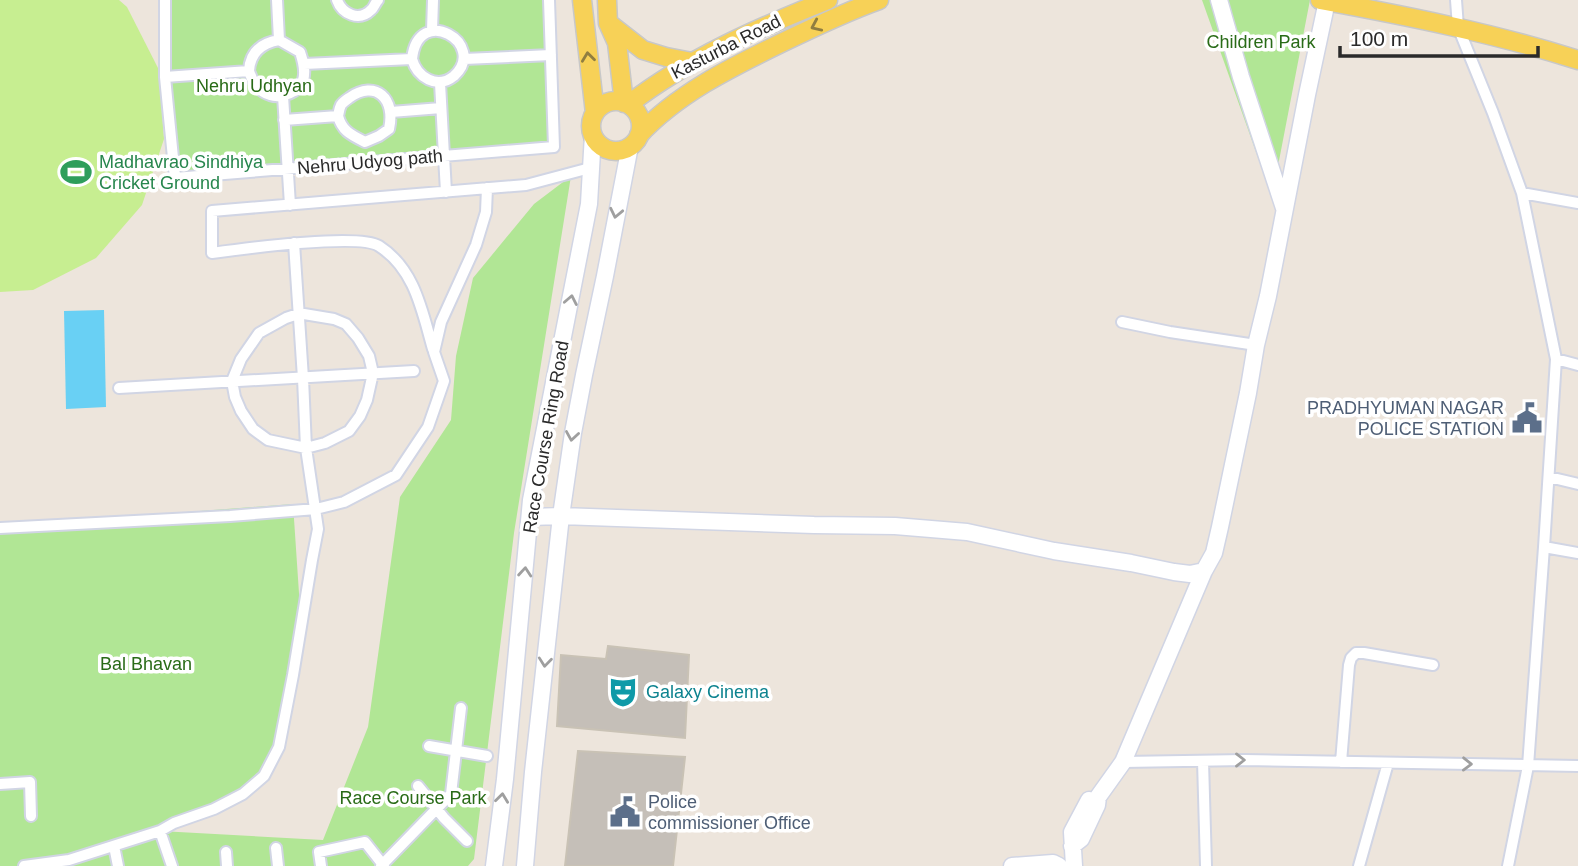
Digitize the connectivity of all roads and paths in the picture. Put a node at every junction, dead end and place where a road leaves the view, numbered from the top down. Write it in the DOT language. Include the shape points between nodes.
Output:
graph roads {
  1 [pos="165,0"];
  2 [pos="277,0"];
  3 [pos="337,0"];
  4 [pos="378,0"];
  5 [pos="433,0"];
  6 [pos="548,0"];
  7 [pos="582,0"];
  8 [pos="607,0"];
  9 [pos="828,0"];
  10 [pos="877,0"];
  11 [pos="1219,0"];
  12 [pos="1456,0"];
  13 [pos="1323,1"];
  14 [pos="608,23"];
  15 [pos="1458,27"];
  16 [pos="432,31"];
  17 [pos="279,40"];
  18 [pos="551,55"];
  19 [pos="412,59"];
  20 [pos="464,60"];
  21 [pos="1578,60"];
  22 [pos="692,62"];
  23 [pos="304,64"];
  24 [pos="249,71"];
  25 [pos="165,77"];
  26 [pos="440,83"];
  27 [pos="283,96"];
  28 [pos="626,103"];
  29 [pos="441,108"];
  30 [pos="391,112"];
  31 [pos="595,113"];
  32 [pos="338,116"];
  33 [pos="284,120"];
  34 [pos="593,134"];
  35 [pos="634,140"];
  36 [pos="590,168"];
  37 [pos="288,169"];
  38 [pos="487,188"];
  39 [pos="446,192"];
  40 [pos="1522,193"];
  41 [pos="1578,203"];
  42 [pos="290,205"];
  43 [pos="1284,210"];
  44 [pos="294,243"];
  45 [pos="298,314"];
  46 [pos="1122,322"];
  47 [pos="1256,345"];
  48 [pos="434,352"];
  49 [pos="1556,359"];
  50 [pos="1578,365"];
  51 [pos="414,371"];
  52 [pos="373,373"];
  53 [pos="303,378"];
  54 [pos="232,381"];
  55 [pos="119,388"];
  56 [pos="306,448"];
  57 [pos="1549,477"];
  58 [pos="1578,484"];
  59 [pos="316,509"];
  60 [pos="561,516"];
  61 [pos="530,517"];
  62 [pos="0,528"];
  63 [pos="1544,547"];
  64 [pos="1578,553"];
  65 [pos="1204,571"];
  66 [pos="1433,665"];
  67 [pos="461,708"];
  68 [pos="429,746"];
  69 [pos="456,750"];
  70 [pos="487,756"];
  71 [pos="1203,761"];
  72 [pos="1123,762"];
  73 [pos="1341,762"];
  74 [pos="1388,762"];
  75 [pos="1528,766"];
  76 [pos="1578,766"];
  77 [pos="0,785"];
  78 [pos="418,786"];
  79 [pos="437,809"];
  80 [pos="31,816"];
  81 [pos="160,831"];
  82 [pos="467,841"];
  83 [pos="114,846"];
  84 [pos="276,848"];
  85 [pos="226,852"];
  86 [pos="37,865"];
  87 [pos="382,865"];
  88 [pos="23,866"];
  89 [pos="118,866"];
  90 [pos="172,866"];
  91 [pos="227,866"];
  92 [pos="278,866"];
  93 [pos="321,866"];
  94 [pos="494,866"];
  95 [pos="525,866"];
  96 [pos="1012,866"];
  97 [pos="1059,866"];
  98 [pos="1074,866"];
  99 [pos="1206,866"];
  100 [pos="1359,866"];
  101 [pos="1508,866"];
  1 -- 25 [label="street, Nehru Udyog path"];
  2 -- 17 [label="street"];
  3 -- 4 [label="street" via="345,13 359,16 371,11"];
  5 -- 16 [label="street"];
  6 -- 18 [label="street, Nehru Udyog path"];
  31 -- 7 [label="main road, one-way"];
  8 -- 14 [label="main road"];
  9 -- 22 [label="main road, Kasturba Road"];
  10 -- 35 [label="main road, one-way" via="813,27 703,84"];
  11 -- 43 [label="street"];
  12 -- 15 [label="street"];
  13 -- 15 [label="main road"];
  13 -- 43 [label="street"];
  14 -- 22 [label="main road" via="643,50"];
  14 -- 28 [label="main road" via="617,43"];
  15 -- 21 [label="main road"];
  15 -- 40 [label="street"];
  16 -- 19 [label="street" via="416,41"];
  16 -- 20 [label="street" via="456,38"];
  17 -- 23 [label="street" via="300,52"];
  17 -- 24 [label="street" via="268,42 254,54"];
  18 -- 20 [label="street"];
  18 -- 37 [label="street, Nehru Udyog path" via="554,147"];
  19 -- 23 [label="street"];
  19 -- 26 [label="street" via="421,75"];
  20 -- 26 [label="street" via="453,77"];
  22 -- 28 [label="main road, Kasturba Road"];
  23 -- 27 [label="street" via="303,81 295,92"];
  24 -- 25 [label="street"];
  24 -- 27 [label="street" via="258,87"];
  25 -- 37 [label="street, Nehru Udyog path" via="175,178"];
  26 -- 29 [label="street"];
  27 -- 33 [label="street"];
  28 -- 31 [label="main road" via="605,104"];
  28 -- 35 [label="main road" via="639,115 641,125"];
  29 -- 30 [label="street"];
  29 -- 39 [label="street"];
  30 -- 32 [label="street" via="383,96 371,89 341,103"];
  30 -- 32 [label="street" via="389,128 365,142 346,132"];
  31 -- 34 [label="main road"];
  32 -- 33 [label="street"];
  33 -- 37 [label="street"];
  34 -- 35 [label="main road" via="606,149 616,151 626,149"];
  34 -- 36 [label="street, Race Course Ring Road"];
  35 -- 60 [label="street, Race Course Ring Road, one-way" via="583,375"];
  36 -- 38 [label="street" via="526,185"];
  61 -- 36 [label="street, Race Course Ring Road, one-way" via="589,204"];
  37 -- 42 [label="street"];
  38 -- 39 [label="street"];
  38 -- 48 [label="street" via="486,212 476,245 440,321"];
  39 -- 42 [label="street"];
  40 -- 41 [label="street"];
  40 -- 49 [label="street"];
  42 -- 44 [label="street" via="212,211 212,253"];
  43 -- 47 [label="street"];
  44 -- 45 [label="street"];
  44 -- 48 [label="street" via="376,243 405,272 423,308"];
  45 -- 52 [label="street" via="346,324 369,356"];
  45 -- 53 [label="street"];
  45 -- 54 [label="street" via="260,333"];
  46 -- 47 [label="street"];
  47 -- 65 [label="street" via="1214,553"];
  48 -- 59 [label="street" via="444,381 428,427 396,475 344,502"];
  49 -- 50 [label="street"];
  49 -- 57 [label="street"];
  51 -- 52 [label="street"];
  52 -- 53 [label="street"];
  52 -- 56 [label="street" via="367,400 349,430"];
  53 -- 54 [label="street"];
  53 -- 56 [label="street"];
  54 -- 55 [label="street"];
  54 -- 56 [label="street" via="241,411 253,429 268,440"];
  56 -- 59 [label="street"];
  57 -- 58 [label="street"];
  57 -- 63 [label="street"];
  59 -- 62 [label="street"];
  59 -- 81 [label="street" via="318,529 279,747 264,776 243,794"];
  60 -- 61 [label="street"];
  60 -- 65 [label="street" via="967,532 1174,572"];
  60 -- 95 [label="street, Race Course Ring Road, one-way"];
  94 -- 61 [label="street, Race Course Ring Road, one-way"];
  63 -- 64 [label="street"];
  63 -- 75 [label="street"];
  65 -- 72 [label="street"];
  66 -- 73 [label="street" via="1364,653 1351,658"];
  67 -- 69 [label="street"];
  68 -- 69 [label="street"];
  69 -- 70 [label="street"];
  69 -- 79 [label="street" via="451,794"];
  71 -- 72 [label="street"];
  71 -- 73 [label="street, one-way"];
  71 -- 99 [label="street"];
  72 -- 98 [label="street" via="1098,797 1082,839 1072,846"];
  73 -- 74 [label="street"];
  74 -- 75 [label="street, one-way"];
  74 -- 100 [label="street"];
  75 -- 76 [label="street"];
  75 -- 101 [label="street"];
  77 -- 80 [label="street" via="30,782"];
  78 -- 79 [label="street"];
  79 -- 82 [label="street"];
  79 -- 87 [label="street"];
  81 -- 83 [label="street"];
  81 -- 90 [label="street"];
  83 -- 86 [label="street"];
  83 -- 89 [label="street"];
  84 -- 92 [label="street"];
  85 -- 91 [label="street"];
  86 -- 88 [label="street"];
  87 -- 93 [label="street" via="365,842 319,852"];
  96 -- 97 [label="street"];
}
